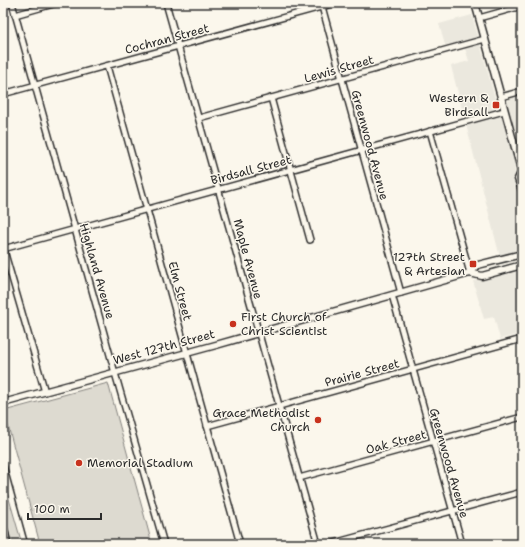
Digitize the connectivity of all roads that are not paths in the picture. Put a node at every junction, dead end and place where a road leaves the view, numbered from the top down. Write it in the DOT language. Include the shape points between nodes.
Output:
graph roads {
  1 [pos="12,3"];
  2 [pos="57,3"];
  3 [pos="166,3"];
  4 [pos="336,3"];
  5 [pos="475,3"];
  6 [pos="321,5"];
  7 [pos="522,6"];
  8 [pos="15,15"];
  9 [pos="479,18"];
  10 [pos="485,39"];
  11 [pos="178,46"];
  12 [pos="106,66"];
  13 [pos="342,79"];
  14 [pos="35,86"];
  15 [pos="522,91"];
  16 [pos="3,94"];
  17 [pos="501,97"];
  18 [pos="270,98"];
  19 [pos="504,111"];
  20 [pos="199,118"];
  21 [pos="430,131"];
  22 [pos="361,150"];
  23 [pos="290,170"];
  24 [pos="522,173"];
  25 [pos="218,190"];
  26 [pos="522,190"];
  27 [pos="147,209"];
  28 [pos="74,229"];
  29 [pos="310,240"];
  30 [pos="3,248"];
  31 [pos="521,254"];
  32 [pos="522,265"];
  33 [pos="470,273"];
  34 [pos="401,292"];
  35 [pos="392,295"];
  36 [pos="258,333"];
  37 [pos="522,340"];
  38 [pos="186,353"];
  39 [pos="413,369"];
  40 [pos="114,373"];
  41 [pos="44,392"];
  42 [pos="3,403"];
  43 [pos="279,406"];
  44 [pos="522,418"];
  45 [pos="206,426"];
  46 [pos="433,442"];
  47 [pos="299,478"];
  48 [pos="522,492"];
  49 [pos="452,511"];
  50 [pos="3,524"];
  51 [pos="8,544"];
  52 [pos="164,544"];
  53 [pos="240,544"];
  54 [pos="318,544"];
  55 [pos="330,544"];
  56 [pos="462,544"];
  1 -- 8 [label="street, Highland Avenue"];
  2 -- 8 [label="street"];
  3 -- 11 [label="street, Maple Avenue"];
  4 -- 6 [label="street, Cochran Street"];
  5 -- 9 [label="main road"];
  6 -- 11 [label="street, Cochran Street"];
  6 -- 13 [label="street, Greenwood Avenue"];
  7 -- 9 [label="street"];
  8 -- 14 [label="street, Highland Avenue"];
  9 -- 10 [label="main road"];
  10 -- 13 [label="street, Lewis Street"];
  10 -- 17 [label="main road"];
  11 -- 12 [label="street, Cochran Street"];
  11 -- 20 [label="street, Maple Avenue"];
  12 -- 14 [label="street, Cochran Street"];
  12 -- 27 [label="street, Elm Street"];
  13 -- 18 [label="street, Lewis Street"];
  13 -- 22 [label="street, Greenwood Avenue"];
  14 -- 16 [label="street, Cochran Street"];
  14 -- 28 [label="street, Highland Avenue"];
  15 -- 17 [label="street"];
  17 -- 19 [label="main road"];
  18 -- 20 [label="street, Lewis Street"];
  18 -- 23 [label="street"];
  19 -- 21 [label="street, Birdsall Street"];
  19 -- 24 [label="main road"];
  20 -- 25 [label="street, Maple Avenue"];
  21 -- 22 [label="street, Birdsall Street"];
  21 -- 33 [label="street"];
  22 -- 23 [label="street, Birdsall Street"];
  22 -- 34 [label="street, Greenwood Avenue"];
  23 -- 25 [label="street, Birdsall Street"];
  23 -- 29 [label="street"];
  24 -- 26 [label="main road" via="518,179"];
  25 -- 27 [label="street, Birdsall Street"];
  25 -- 36 [label="street, Maple Avenue"];
  27 -- 28 [label="street, Birdsall Street"];
  27 -- 38 [label="street, Elm Street"];
  28 -- 30 [label="street, Birdsall Street"];
  28 -- 40 [label="street, Highland Avenue"];
  30 -- 41 [label="street"];
  31 -- 33 [label="main road, West 127th Street" via="478,265"];
  32 -- 33 [label="main road, West 127th Street" via="482,276"];
  33 -- 34 [label="main road, West 127th Street"];
  34 -- 35 [label="main road, West 127th Street"];
  35 -- 36 [label="main road, West 127th Street"];
  35 -- 39 [label="street, Greenwood Avenue"];
  36 -- 38 [label="main road, West 127th Street"];
  36 -- 43 [label="street, Maple Avenue"];
  37 -- 39 [label="street, Prairie Street"];
  38 -- 40 [label="main road, West 127th Street"];
  38 -- 45 [label="street, Elm Street"];
  39 -- 43 [label="street, Prairie Street"];
  39 -- 46 [label="street, Greenwood Avenue"];
  40 -- 41 [label="main road, West 127th Street"];
  40 -- 52 [label="street, Highland Avenue"];
  41 -- 42 [label="main road, West 127th Street"];
  43 -- 45 [label="street, Prairie Street"];
  43 -- 47 [label="street, Maple Avenue"];
  44 -- 46 [label="street, Oak Street"];
  45 -- 53 [label="street, Elm Street"];
  46 -- 47 [label="street, Oak Street"];
  46 -- 49 [label="street, Greenwood Avenue"];
  47 -- 54 [label="street, Maple Avenue"];
  48 -- 49 [label="street"];
  49 -- 55 [label="street"];
  49 -- 56 [label="street, Greenwood Avenue"];
  50 -- 51 [label="street"];
}
